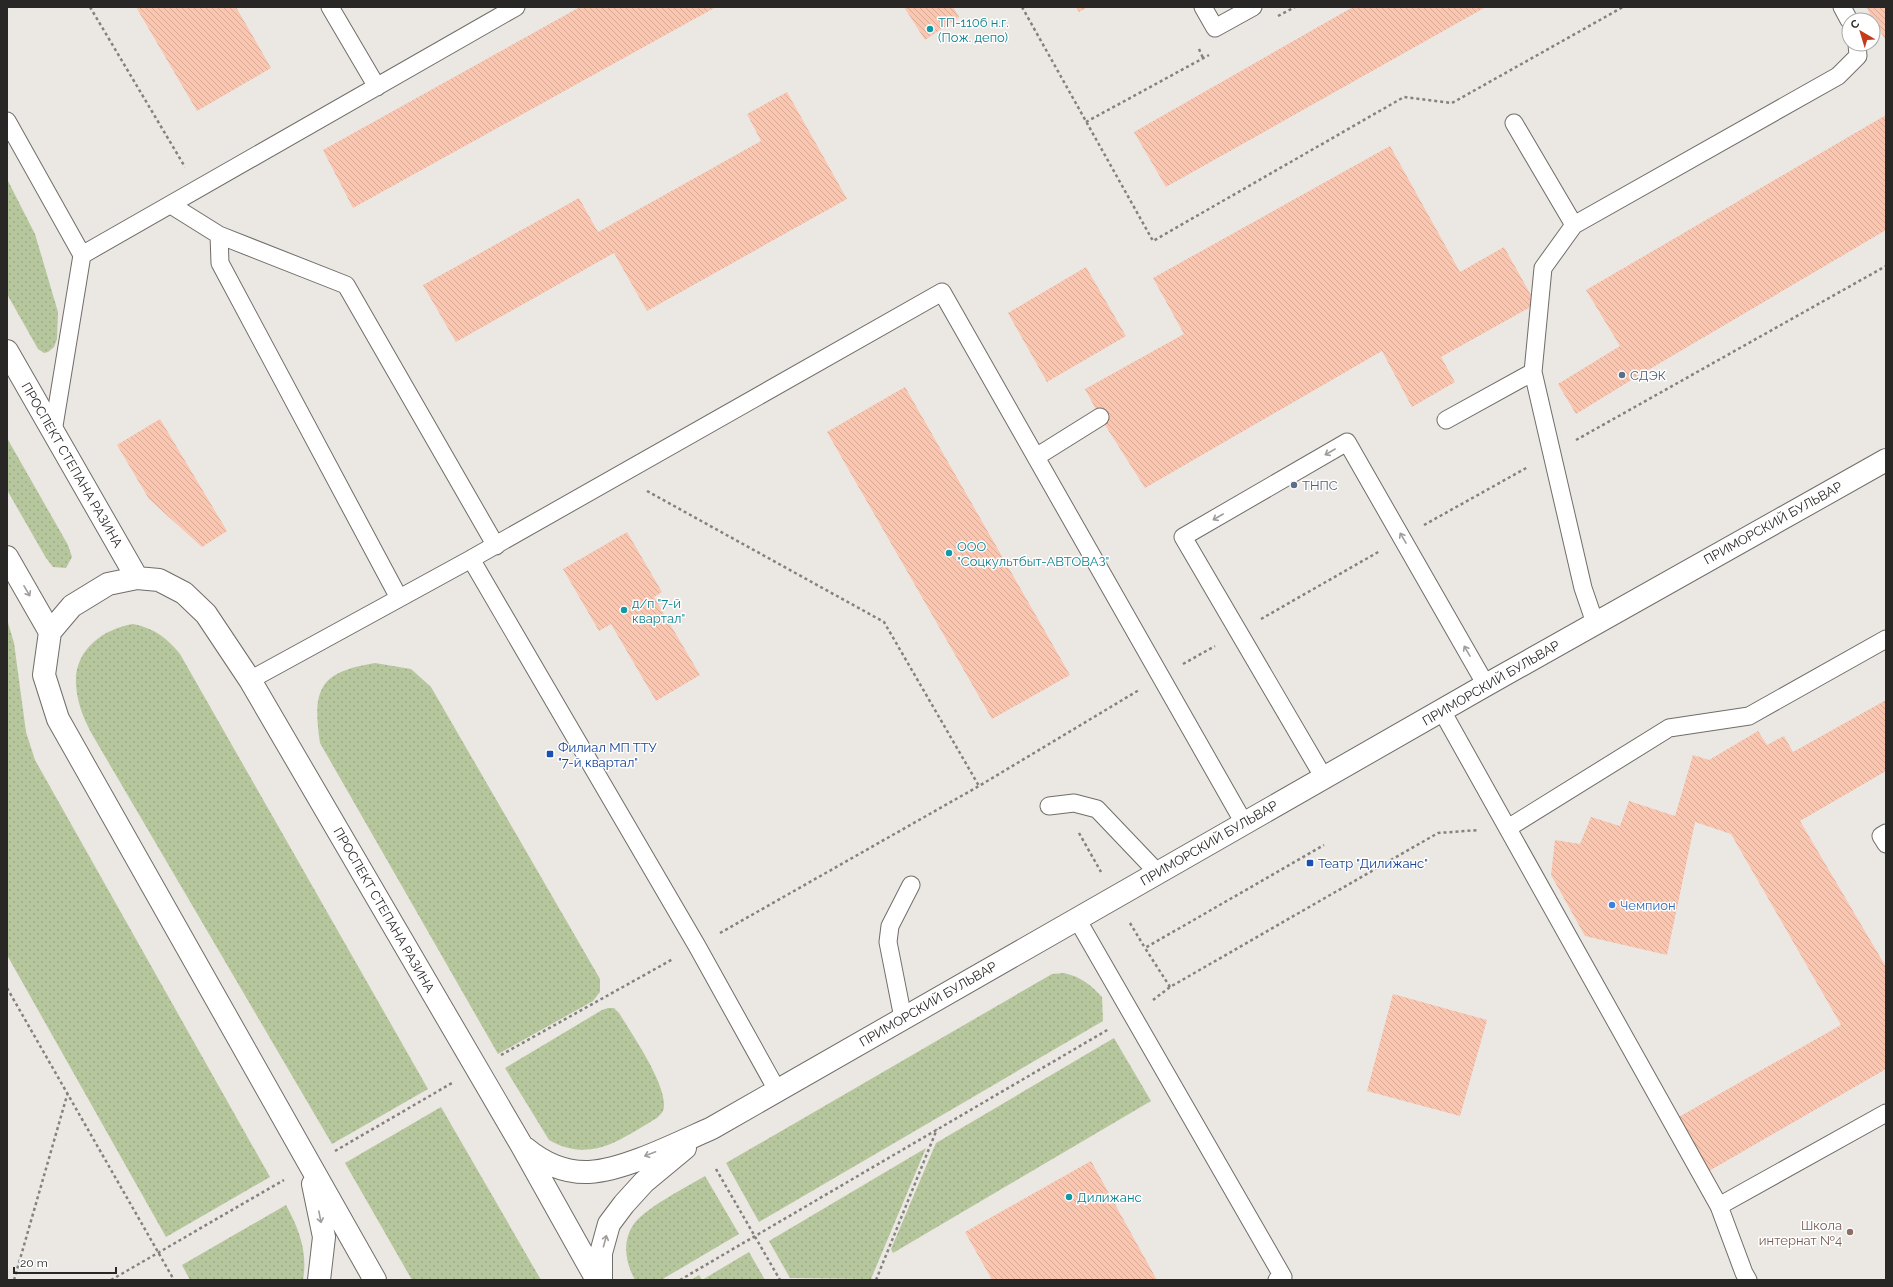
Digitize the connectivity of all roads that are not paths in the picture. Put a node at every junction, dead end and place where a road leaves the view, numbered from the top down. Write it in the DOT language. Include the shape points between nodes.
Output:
graph roads {
  1 [pos="330,7"];
  2 [pos="516,7"];
  3 [pos="1203,7"];
  4 [pos="1253,7"];
  5 [pos="1857,52"];
  6 [pos="377,87"];
  7 [pos="7,121"];
  8 [pos="1514,123"];
  9 [pos="171,205"];
  10 [pos="1574,224"];
  11 [pos="219,235"];
  12 [pos="82,255"];
  13 [pos="7,351"];
  14 [pos="1533,372"];
  15 [pos="1100,418"];
  16 [pos="1446,420"];
  17 [pos="53,432"];
  18 [pos="1036,457"];
  19 [pos="1886,460"];
  20 [pos="496,546"];
  21 [pos="7,557"];
  22 [pos="471,560"];
  23 [pos="137,578"];
  24 [pos="398,598"];
  25 [pos="1595,623"];
  26 [pos="50,632"];
  27 [pos="1886,638"];
  28 [pos="250,680"];
  29 [pos="1486,685"];
  30 [pos="1442,711"];
  31 [pos="1324,778"];
  32 [pos="1049,806"];
  33 [pos="1244,823"];
  34 [pos="1508,828"];
  35 [pos="1886,833"];
  36 [pos="1886,844"];
  37 [pos="1158,872"];
  38 [pos="911,885"];
  39 [pos="1077,919"];
  40 [pos="903,1018"];
  41 [pos="777,1090"];
  42 [pos="1886,1113"];
  43 [pos="712,1128"];
  44 [pos="522,1146"];
  45 [pos="310,1165"];
  46 [pos="1719,1206"];
  47 [pos="1282,1279"];
  48 [pos="318,1280"];
  49 [pos="375,1280"];
  50 [pos="597,1280"];
  51 [pos="601,1280"];
  52 [pos="1748,1280"];
  1 -- 6 [label="lane"];
  2 -- 6 [label="lane"];
  3 -- 4 [label="lane" via="1215,28"];
  5 -- 10 [label="lane" via="1858,56 1838,76"];
  6 -- 9 [label="lane"];
  7 -- 12 [label="lane"];
  8 -- 10 [label="lane"];
  9 -- 11 [label="lane"];
  9 -- 12 [label="lane"];
  10 -- 14 [label="lane" via="1543,268"];
  11 -- 20 [label="lane" via="346,285"];
  11 -- 24 [label="lane" via="220,263"];
  12 -- 17 [label="lane"];
  13 -- 17 [label="main road, ПРОСПЕКТ СТЕПАНА РАЗИНА"];
  14 -- 16 [label="lane"];
  14 -- 25 [label="lane" via="1583,588"];
  15 -- 18 [label="lane"];
  17 -- 23 [label="main road, ПРОСПЕКТ СТЕПАНА РАЗИНА"];
  18 -- 20 [label="lane" via="942,292"];
  18 -- 33 [label="lane"];
  19 -- 25 [label="main road, ПРИМОРСКИЙ БУЛЬВАР"];
  20 -- 22 [label="lane"];
  21 -- 26 [label="main road, one-way"];
  22 -- 24 [label="lane"];
  22 -- 41 [label="lane" via="697,946"];
  23 -- 26 [label="main road, ПРОСПЕКТ СТЕПАНА РАЗИНА" via="108,584 78,602"];
  23 -- 28 [label="main road, ПРОСПЕКТ СТЕПАНА РАЗИНА" via="159,580 184,593 206,614"];
  24 -- 28 [label="lane"];
  25 -- 29 [label="main road, ПРИМОРСКИЙ БУЛЬВАР"];
  26 -- 45 [label="main road" via="44,675 58,719"];
  27 -- 34 [label="lane" via="1748,716 1669,728"];
  28 -- 44 [label="main road, ПРОСПЕКТ СТЕПАНА РАЗИНА"];
  29 -- 30 [label="main road, ПРИМОРСКИЙ БУЛЬВАР"];
  29 -- 31 [label="lane, one-way" via="1347,442 1183,537"];
  30 -- 31 [label="main road, ПРИМОРСКИЙ БУЛЬВАР"];
  30 -- 34 [label="lane"];
  31 -- 33 [label="main road, ПРИМОРСКИЙ БУЛЬВАР"];
  32 -- 37 [label="lane" via="1074,803 1097,809"];
  33 -- 37 [label="main road, ПРИМОРСКИЙ БУЛЬВАР"];
  34 -- 46 [label="lane"];
  35 -- 36 [label="lane" via="1881,836"];
  37 -- 39 [label="main road, ПРИМОРСКИЙ БУЛЬВАР"];
  38 -- 40 [label="lane" via="890,926 888,942"];
  39 -- 40 [label="main road, ПРИМОРСКИЙ БУЛЬВАР"];
  39 -- 47 [label="lane"];
  40 -- 41 [label="main road, ПРИМОРСКИЙ БУЛЬВАР"];
  41 -- 43 [label="main road, ПРИМОРСКИЙ БУЛЬВАР"];
  42 -- 46 [label="lane"];
  43 -- 44 [label="main road, ПРИМОРСКИЙ БУЛЬВАР, one-way" via="650,1155 614,1167 588,1172 558,1168 539,1159"];
  51 -- 43 [label="main road, one-way" via="601,1253 609,1224 644,1182"];
  44 -- 50 [label="main road, ПРОСПЕКТ СТЕПАНА РАЗИНА"];
  45 -- 48 [label="main road, one-way" via="324,1237"];
  45 -- 49 [label="main road"];
  46 -- 52 [label="lane"];
}
